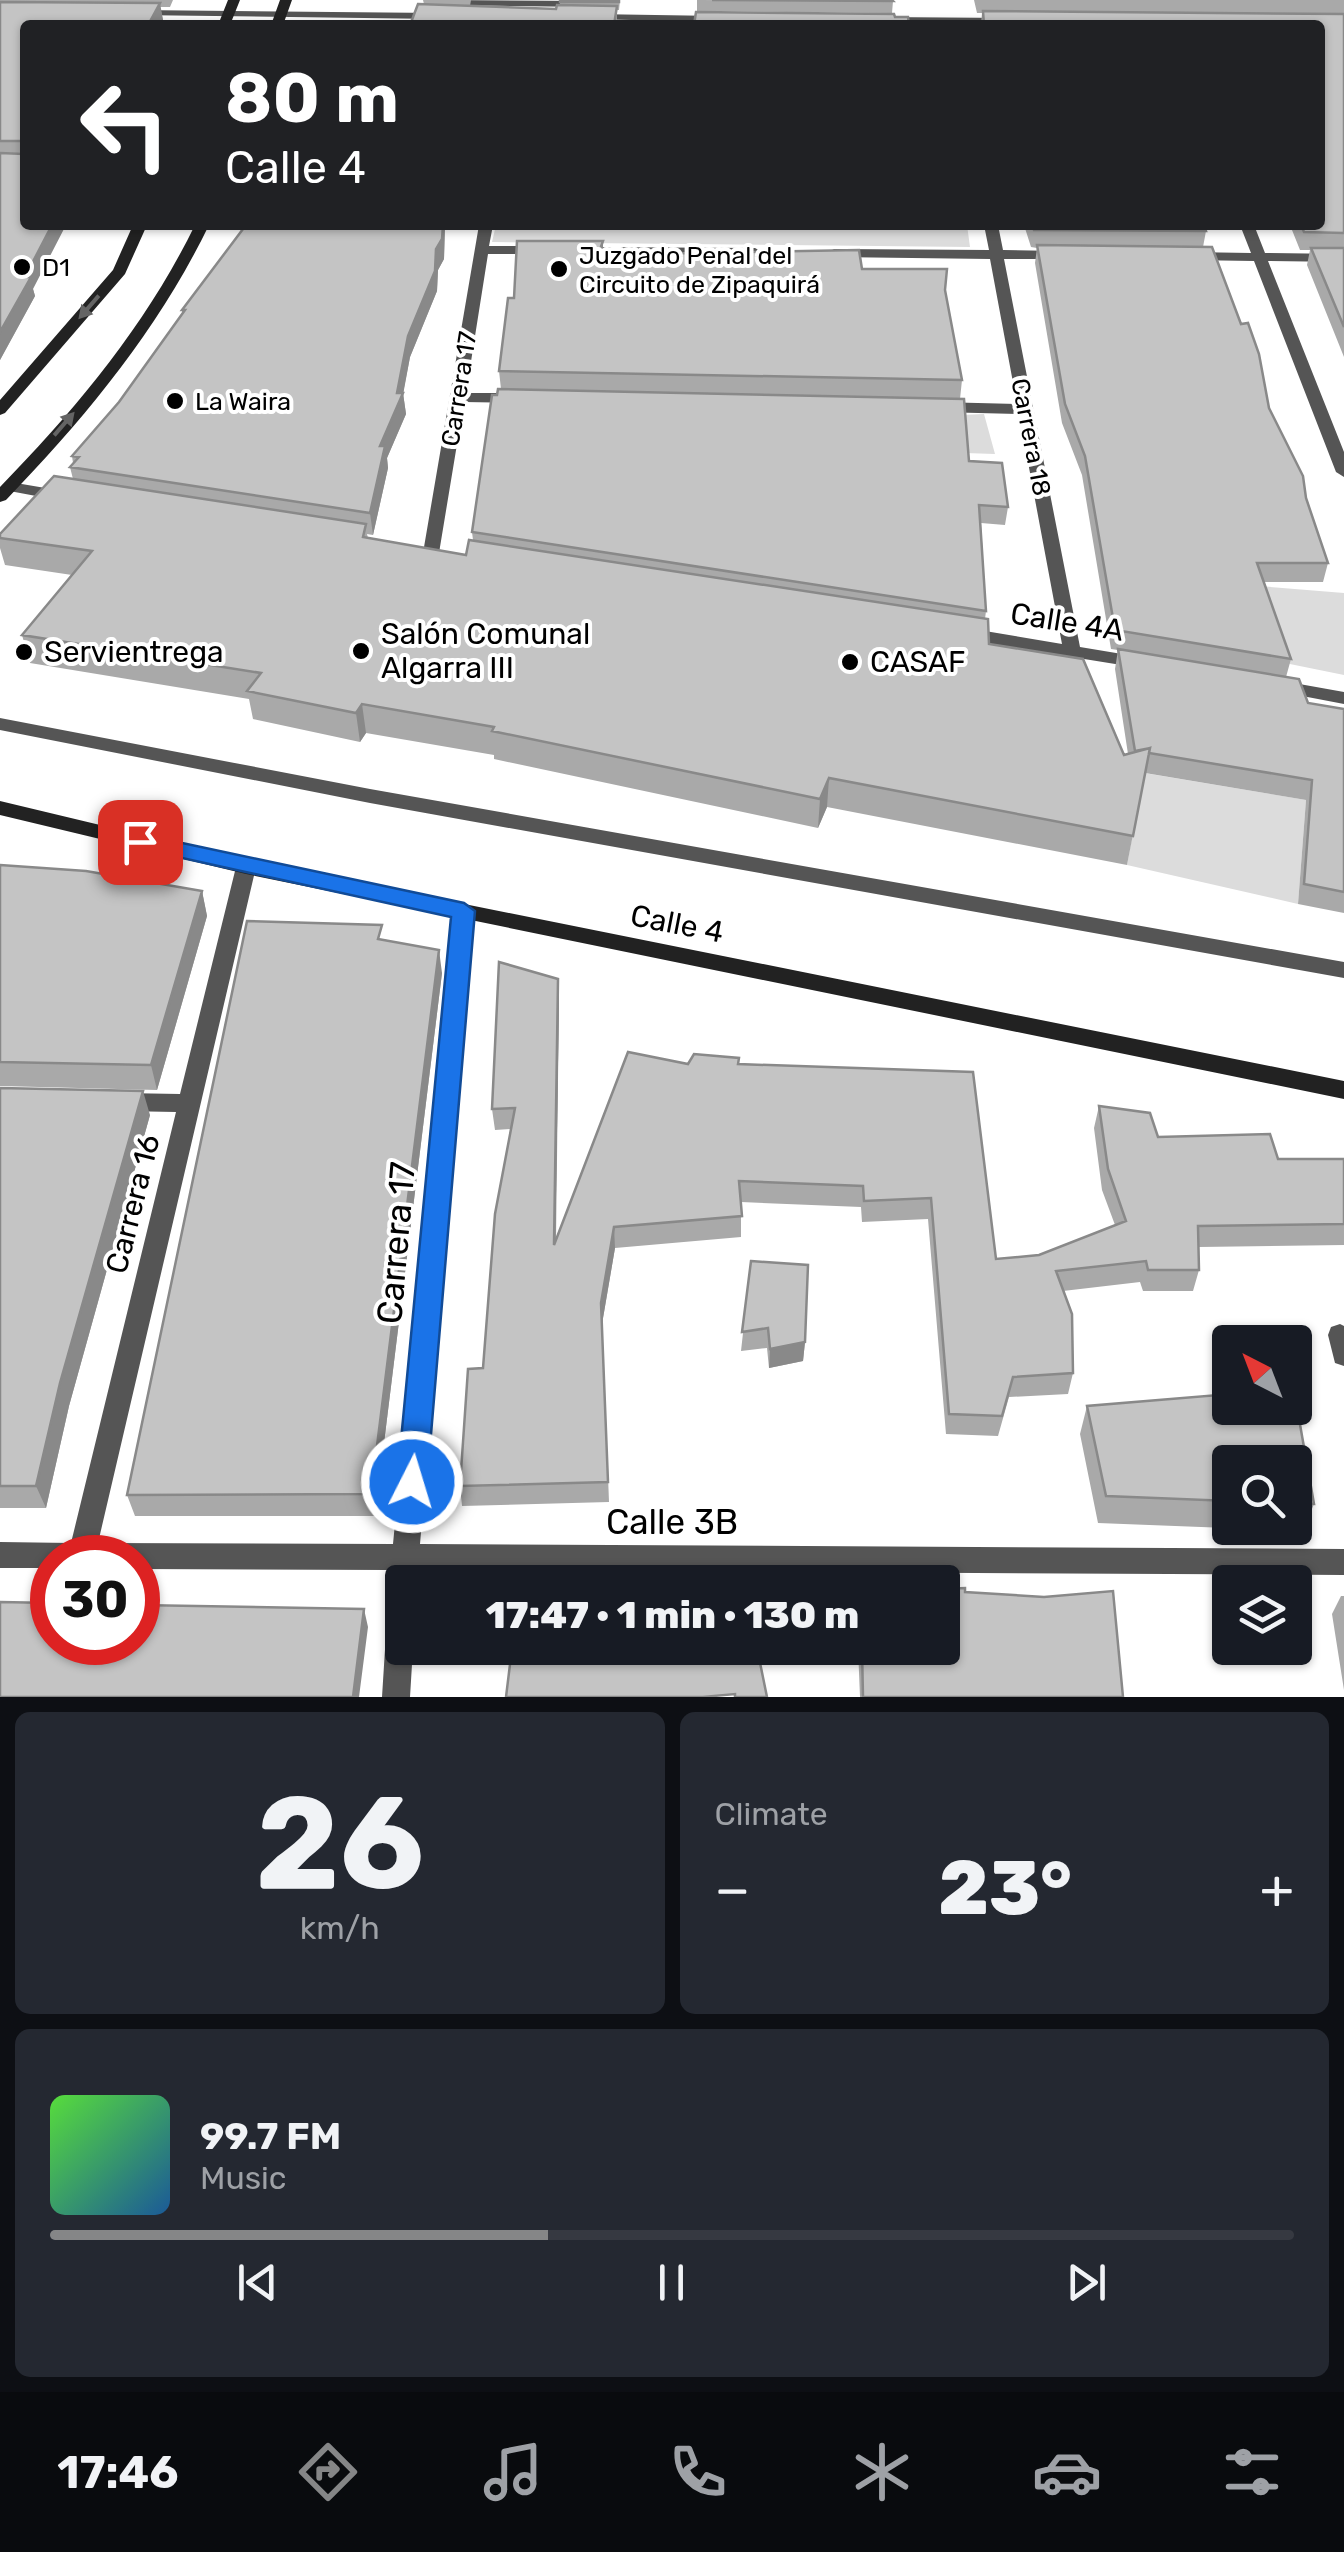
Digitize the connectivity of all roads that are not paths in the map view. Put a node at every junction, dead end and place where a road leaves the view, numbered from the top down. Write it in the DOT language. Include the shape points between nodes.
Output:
graph roads {
  1 [pos="234,0"];
  2 [pos="286,0"];
  3 [pos="716,6"];
  4 [pos="522,7"];
  5 [pos="1008,9"];
  6 [pos="129,14"];
  7 [pos="872,14"];
  8 [pos="951,18"];
  9 [pos="736,19"];
  10 [pos="226,20"];
  11 [pos="279,20"];
  12 [pos="1000,20"];
  13 [pos="138,230"];
  14 [pos="200,230"];
  15 [pos="485,230"];
  16 [pos="992,230"];
  17 [pos="1250,230"];
  18 [pos="482,250"];
  19 [pos="768,252"];
  20 [pos="825,253"];
  21 [pos="996,255"];
  22 [pos="1072,255"];
  23 [pos="1166,256"];
  24 [pos="1259,257"];
  25 [pos="1344,258"];
  26 [pos="457,396"];
  27 [pos="536,398"];
  28 [pos="928,407"];
  29 [pos="1026,409"];
  30 [pos="0,410"];
  31 [pos="1344,472"];
  32 [pos="5,492"];
  33 [pos="85,499"];
  34 [pos="451,556"];
  35 [pos="936,629"];
  36 [pos="1072,650"];
  37 [pos="1150,664"];
  38 [pos="1266,684"];
  39 [pos="1344,698"];
  40 [pos="0,724"];
  41 [pos="0,808"];
  42 [pos="246,867"];
  43 [pos="464,911"];
  44 [pos="1344,970"];
  45 [pos="1344,1090"];
  46 [pos="96,1101"];
  47 [pos="191,1103"];
  48 [pos="86,1535"];
  49 [pos="0,1555"];
  50 [pos="30,1555"];
  51 [pos="160,1560"];
  52 [pos="1344,1562"];
  53 [pos="405,1565"];
  54 [pos="960,1566"];
  55 [pos="385,1570"];
  56 [pos="398,1665"];
  57 [pos="396,1697"];
  1 -- 2 [label="street"];
  1 -- 10 [label="main road"];
  2 -- 4 [label="street"];
  2 -- 11 [label="main road"];
  3 -- 4 [label="street"];
  4 -- 9 [label="street"];
  4 -- 11 [label="street"];
  5 -- 8 [label="street"];
  6 -- 10 [label="street"];
  7 -- 8 [label="street"];
  8 -- 12 [label="street"];
  10 -- 11 [label="street"];
  13 -- 30 [label="main road, one-way" via="120,271"];
  32 -- 14 [label="main road, one-way" via="109,372 180,273"];
  15 -- 18 [label="street, Carrera 17"];
  16 -- 21 [label="street, Carrera 18"];
  17 -- 24 [label="street"];
  18 -- 19 [label="street"];
  18 -- 26 [label="street, Carrera 17"];
  20 -- 21 [label="street"];
  21 -- 22 [label="street"];
  21 -- 29 [label="street, Carrera 18"];
  23 -- 24 [label="street"];
  24 -- 25 [label="street"];
  24 -- 31 [label="street"];
  26 -- 27 [label="street"];
  26 -- 34 [label="street, Carrera 17" via="423,552"];
  28 -- 29 [label="street"];
  29 -- 36 [label="street, Carrera 18"];
  32 -- 33 [label="street"];
  35 -- 36 [label="street, Calle 4A"];
  36 -- 37 [label="street, Calle 4A"];
  38 -- 39 [label="street"];
  40 -- 44 [label="street"];
  41 -- 42 [label="main road, Calle 4"];
  42 -- 43 [label="main road, Calle 4"];
  42 -- 47 [label="street, Carrera 16"];
  43 -- 45 [label="main road, Calle 4"];
  43 -- 53 [label="street, Carrera 17"];
  46 -- 47 [label="street"];
  47 -- 48 [label="street, Carrera 16"];
  49 -- 50 [label="street, Calle 3B"];
  51 -- 55 [label="street, Calle 3B"];
  52 -- 54 [label="street, Calle 3B"];
  56 -- 57 [label="street"];
}
